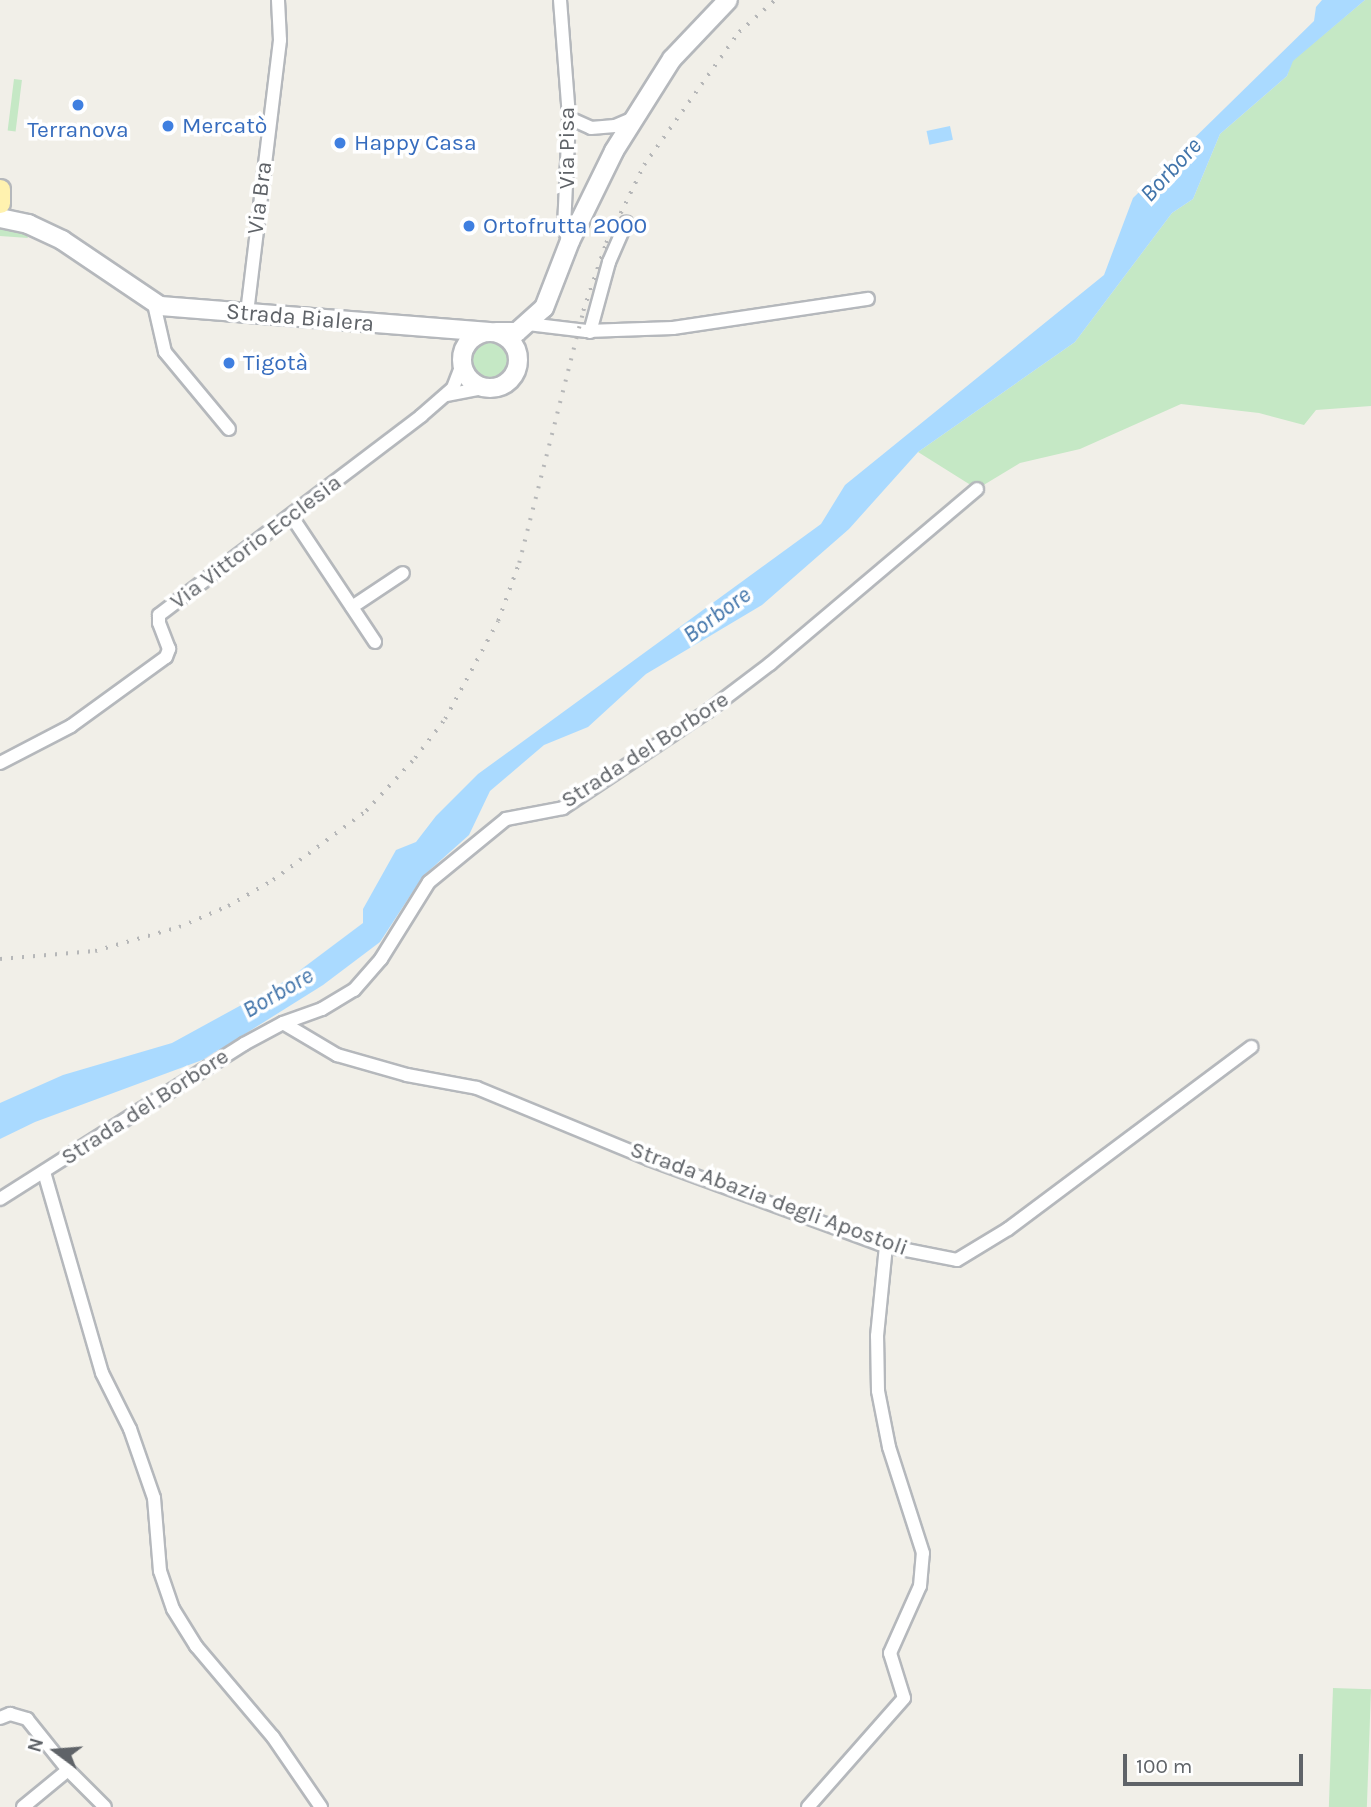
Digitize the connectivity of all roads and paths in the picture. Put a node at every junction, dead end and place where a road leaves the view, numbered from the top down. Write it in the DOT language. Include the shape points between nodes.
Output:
graph roads {
  1 [pos="278,0"];
  2 [pos="560,0"];
  3 [pos="728,0"];
  4 [pos="569,118"];
  5 [pos="634,118"];
  6 [pos="0,196"];
  7 [pos="0,218"];
  8 [pos="626,223"];
  9 [pos="28,224"];
  10 [pos="570,241"];
  11 [pos="868,299"];
  12 [pos="154,304"];
  13 [pos="247,313"];
  14 [pos="528,324"];
  15 [pos="446,330"];
  16 [pos="492,332"];
  17 [pos="590,332"];
  18 [pos="462,360"];
  19 [pos="519,361"];
  20 [pos="484,388"];
  21 [pos="447,395"];
  22 [pos="229,429"];
  23 [pos="978,489"];
  24 [pos="292,517"];
  25 [pos="403,573"];
  26 [pos="352,607"];
  27 [pos="376,642"];
  28 [pos="0,763"];
  29 [pos="283,1023"];
  30 [pos="1251,1047"];
  31 [pos="44,1172"];
  32 [pos="0,1199"];
  33 [pos="886,1246"];
  34 [pos="0,1718"];
  35 [pos="68,1770"];
  36 [pos="23,1807"];
  37 [pos="105,1807"];
  38 [pos="321,1807"];
  39 [pos="808,1807"];
  1 -- 13 [label="street, Via Bra" via="281,40"];
  2 -- 4 [label="street, Via Pisa"];
  3 -- 5 [label="street" via="672,59"];
  4 -- 5 [label="street" via="592,128"];
  4 -- 10 [label="street, Via Pisa" via="564,230"];
  5 -- 10 [label="street"];
  6 -- 9 [label="street, Strada Bialera"];
  7 -- 9 [label="street, Strada Bialera"];
  8 -- 17 [label="street" via="609,262"];
  9 -- 12 [label="street, Strada Bialera" via="62,240"];
  10 -- 14 [label="street, Via Pisa" via="551,297"];
  11 -- 17 [label="street" via="673,328"];
  12 -- 13 [label="street, Strada Bialera"];
  12 -- 22 [label="street" via="165,352"];
  13 -- 15 [label="street, Strada Bialera"];
  14 -- 16 [label="street" via="512,334"];
  14 -- 17 [label="street"];
  14 -- 19 [label="street, Via Pisa" via="520,342"];
  15 -- 16 [label="street, Strada Bialera"];
  15 -- 18 [label="street" via="456,341"];
  16 -- 18 [label="street" via="468,342"];
  16 -- 19 [label="street" via="514,345"];
  18 -- 20 [label="street" via="467,377"];
  18 -- 21 [label="street, Via Vittorio Ecclesia" via="458,380"];
  19 -- 20 [label="street" via="508,383"];
  20 -- 21 [label="street, Via Vittorio Ecclesia"];
  21 -- 24 [label="street, Via Vittorio Ecclesia"];
  23 -- 29 [label="street, Strada del Borbore" via="708,711 563,808 506,819 429,882 381,959 354,990 322,1009"];
  24 -- 26 [label="street"];
  24 -- 28 [label="street, Via Vittorio Ecclesia" via="159,615 169,649 166,657 71,726"];
  25 -- 26 [label="street"];
  26 -- 27 [label="street"];
  29 -- 31 [label="street, Strada del Borbore"];
  29 -- 33 [label="street, Strada Abazia degli Apostoli" via="337,1055 477,1088 649,1159"];
  30 -- 33 [label="street, Strada Abazia degli Apostoli" via="1008,1229 957,1260"];
  31 -- 32 [label="street, Strada del Borbore"];
  31 -- 38 [label="street" via="102,1373 130,1430 154,1498 160,1571 173,1609 196,1646 273,1737"];
  33 -- 39 [label="street" via="877,1391 889,1447 923,1553 920,1586 890,1653 904,1698"];
  34 -- 35 [label="street" via="10,1714 27,1719"];
  35 -- 36 [label="street"];
  35 -- 37 [label="street"];
}
